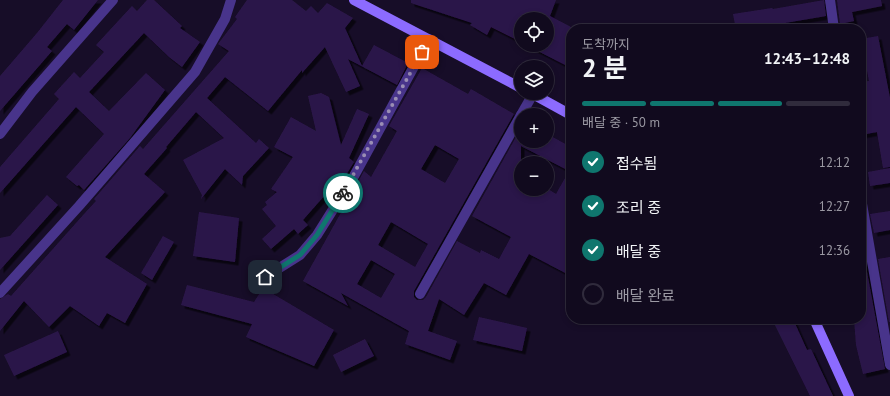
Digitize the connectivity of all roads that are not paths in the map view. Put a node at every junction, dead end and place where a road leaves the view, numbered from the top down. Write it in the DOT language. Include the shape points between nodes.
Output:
graph roads {
  1 [pos="113,0"];
  2 [pos="231,0"];
  3 [pos="354,0"];
  4 [pos="830,0"];
  5 [pos="833,24"];
  6 [pos="429,39"];
  7 [pos="514,84"];
  8 [pos="544,100"];
  9 [pos="566,111"];
  10 [pos="514,127"];
  11 [pos="0,134"];
  12 [pos="866,227"];
  13 [pos="265,277"];
  14 [pos="0,293"];
  15 [pos="420,294"];
  16 [pos="816,324"];
  17 [pos="890,365"];
  18 [pos="849,396"];
  1 -- 11 [label="street" via="32,92"];
  2 -- 14 [label="street" via="225,19 195,72"];
  3 -- 6 [label="street"];
  4 -- 5 [label="street"];
  6 -- 7 [label="street"];
  6 -- 13 [label="street" via="354,176 317,235 300,255"];
  8 -- 9 [label="street"];
  10 -- 15 [label="street"];
  12 -- 17 [label="street"];
  16 -- 18 [label="street"];
}
